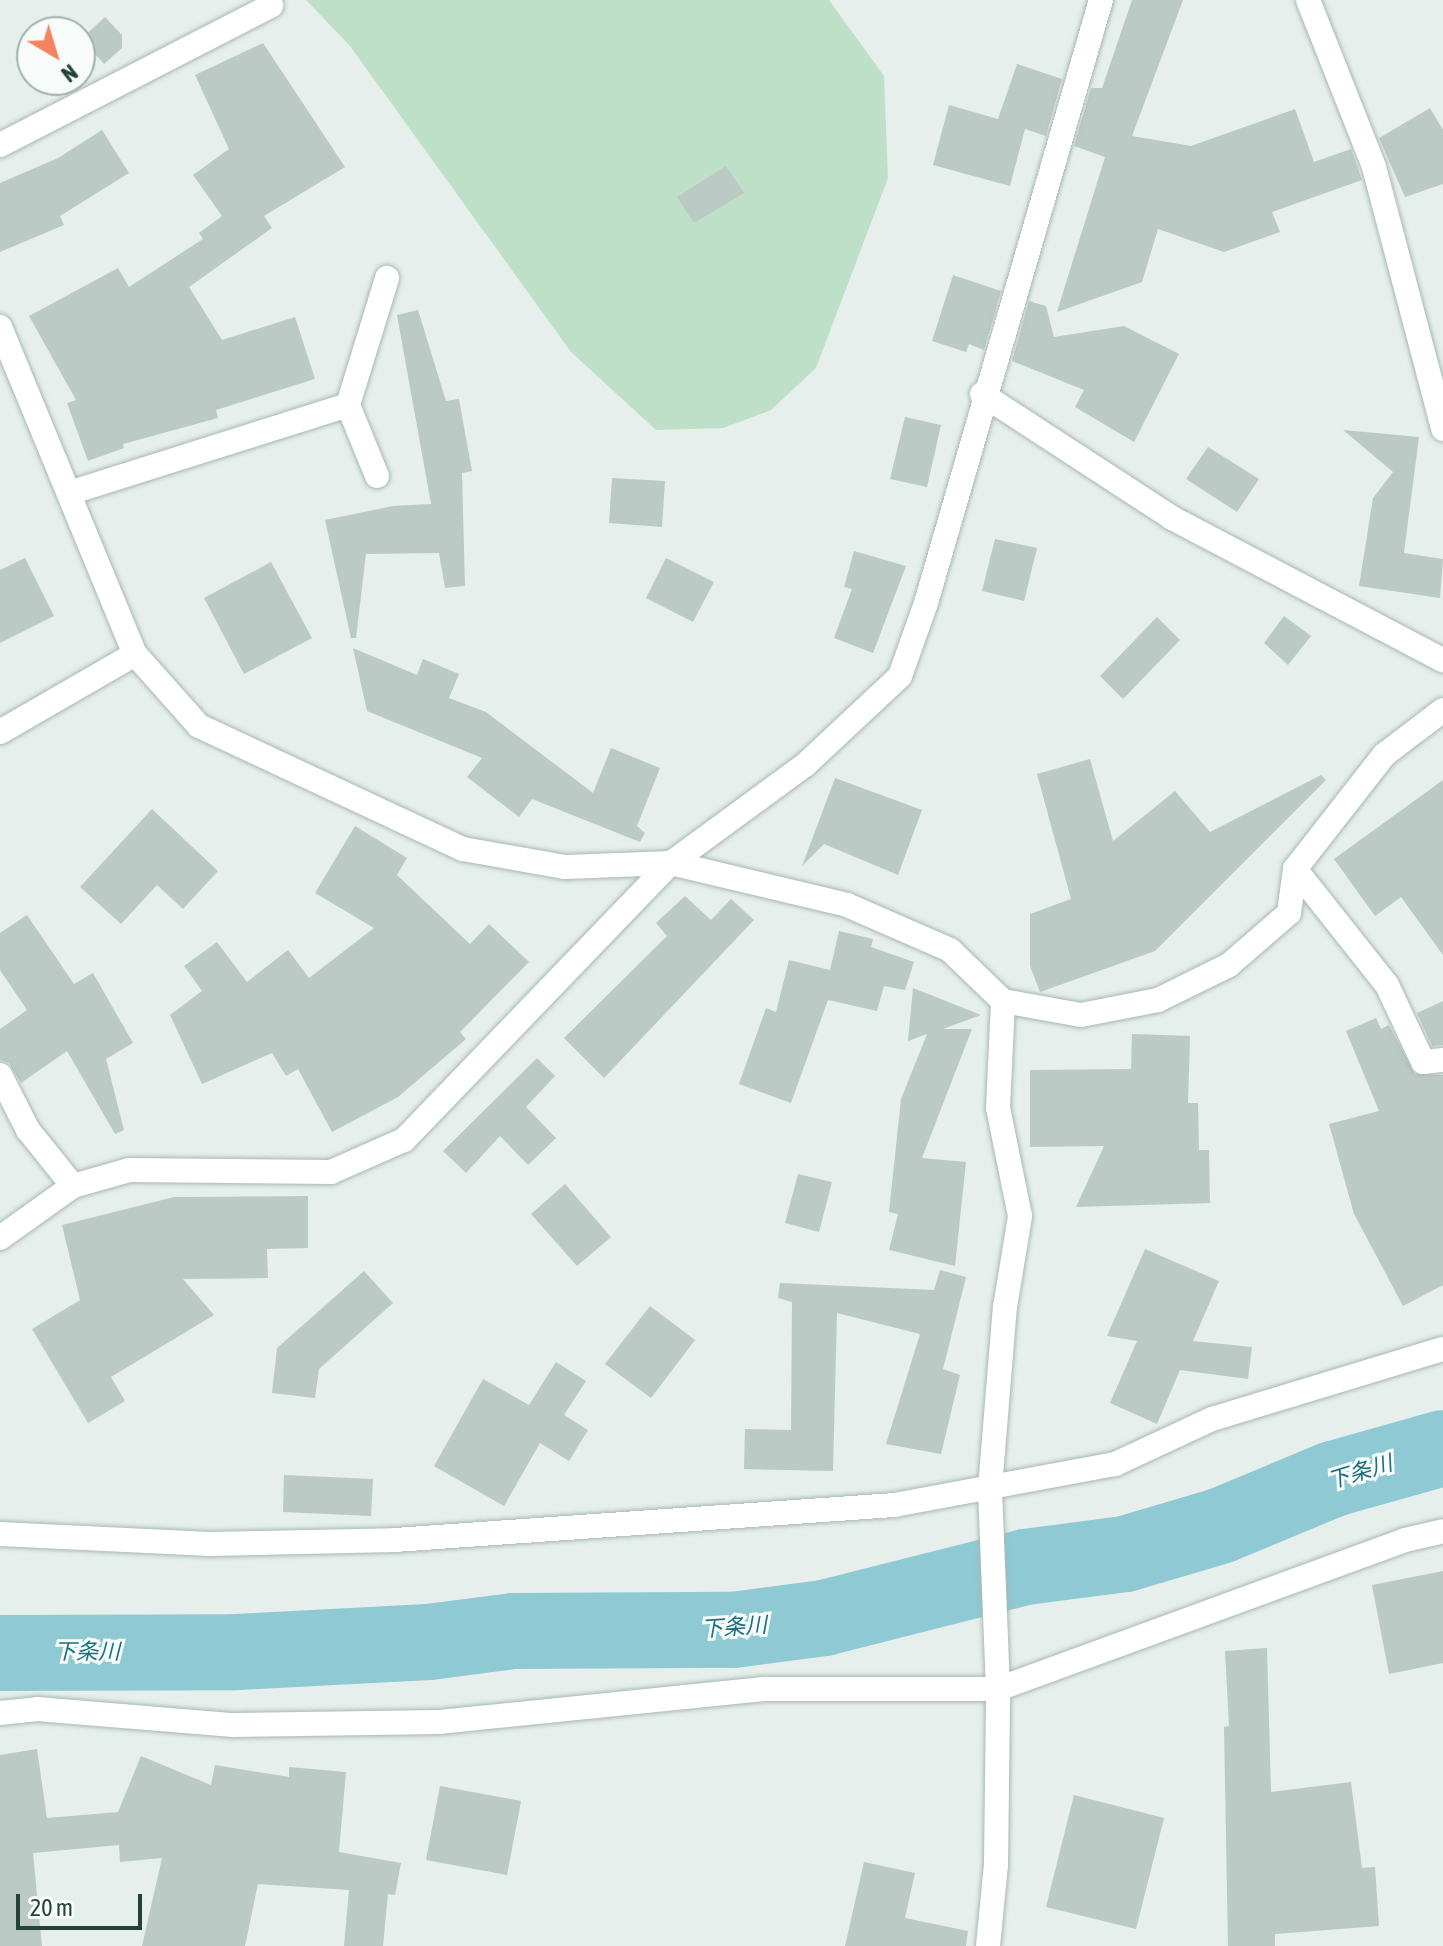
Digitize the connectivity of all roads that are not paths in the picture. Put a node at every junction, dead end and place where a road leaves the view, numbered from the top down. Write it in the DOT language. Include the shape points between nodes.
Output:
graph roads {
  1 [pos="1101,0"];
  2 [pos="1308,0"];
  3 [pos="271,6"];
  4 [pos="0,145"];
  5 [pos="387,278"];
  6 [pos="0,327"];
  7 [pos="982,394"];
  8 [pos="348,405"];
  9 [pos="1443,429"];
  10 [pos="377,476"];
  11 [pos="69,493"];
  12 [pos="135,654"];
  13 [pos="1443,660"];
  14 [pos="1443,710"];
  15 [pos="0,732"];
  16 [pos="671,863"];
  17 [pos="1295,869"];
  18 [pos="1003,1001"];
  19 [pos="1443,1060"];
  20 [pos="0,1075"];
  21 [pos="73,1186"];
  22 [pos="0,1238"];
  23 [pos="1443,1349"];
  24 [pos="990,1488"];
  25 [pos="1443,1531"];
  26 [pos="0,1534"];
  27 [pos="998,1689"];
  28 [pos="0,1713"];
  29 [pos="988,1946"];
  1 -- 7 [label="street"];
  2 -- 9 [label="street" via="1374,167"];
  3 -- 4 [label="street"];
  5 -- 8 [label="street"];
  6 -- 11 [label="street"];
  7 -- 13 [label="street" via="1172,518"];
  7 -- 16 [label="street" via="926,603 900,676 805,765"];
  8 -- 10 [label="street"];
  8 -- 11 [label="street"];
  11 -- 12 [label="street"];
  12 -- 15 [label="street"];
  12 -- 16 [label="street" via="199,726 463,849 565,867"];
  14 -- 17 [label="street" via="1384,755"];
  16 -- 18 [label="street" via="847,905 950,950"];
  16 -- 21 [label="street" via="404,1140 331,1172 129,1170"];
  17 -- 18 [label="street" via="1289,913 1229,965 1158,1000 1081,1015"];
  17 -- 19 [label="street" via="1387,985 1423,1062"];
  18 -- 24 [label="street" via="998,1108 1020,1216 1005,1307"];
  20 -- 21 [label="street" via="28,1130"];
  21 -- 22 [label="street"];
  23 -- 24 [label="street" via="1212,1419 1115,1464"];
  24 -- 26 [label="street" via="894,1505 395,1540 210,1544"];
  24 -- 27 [label="street"];
  25 -- 27 [label="street" via="1405,1540"];
  27 -- 28 [label="street" via="766,1689 439,1722 233,1725 37,1709"];
  27 -- 29 [label="street" via="996,1865"];
}
